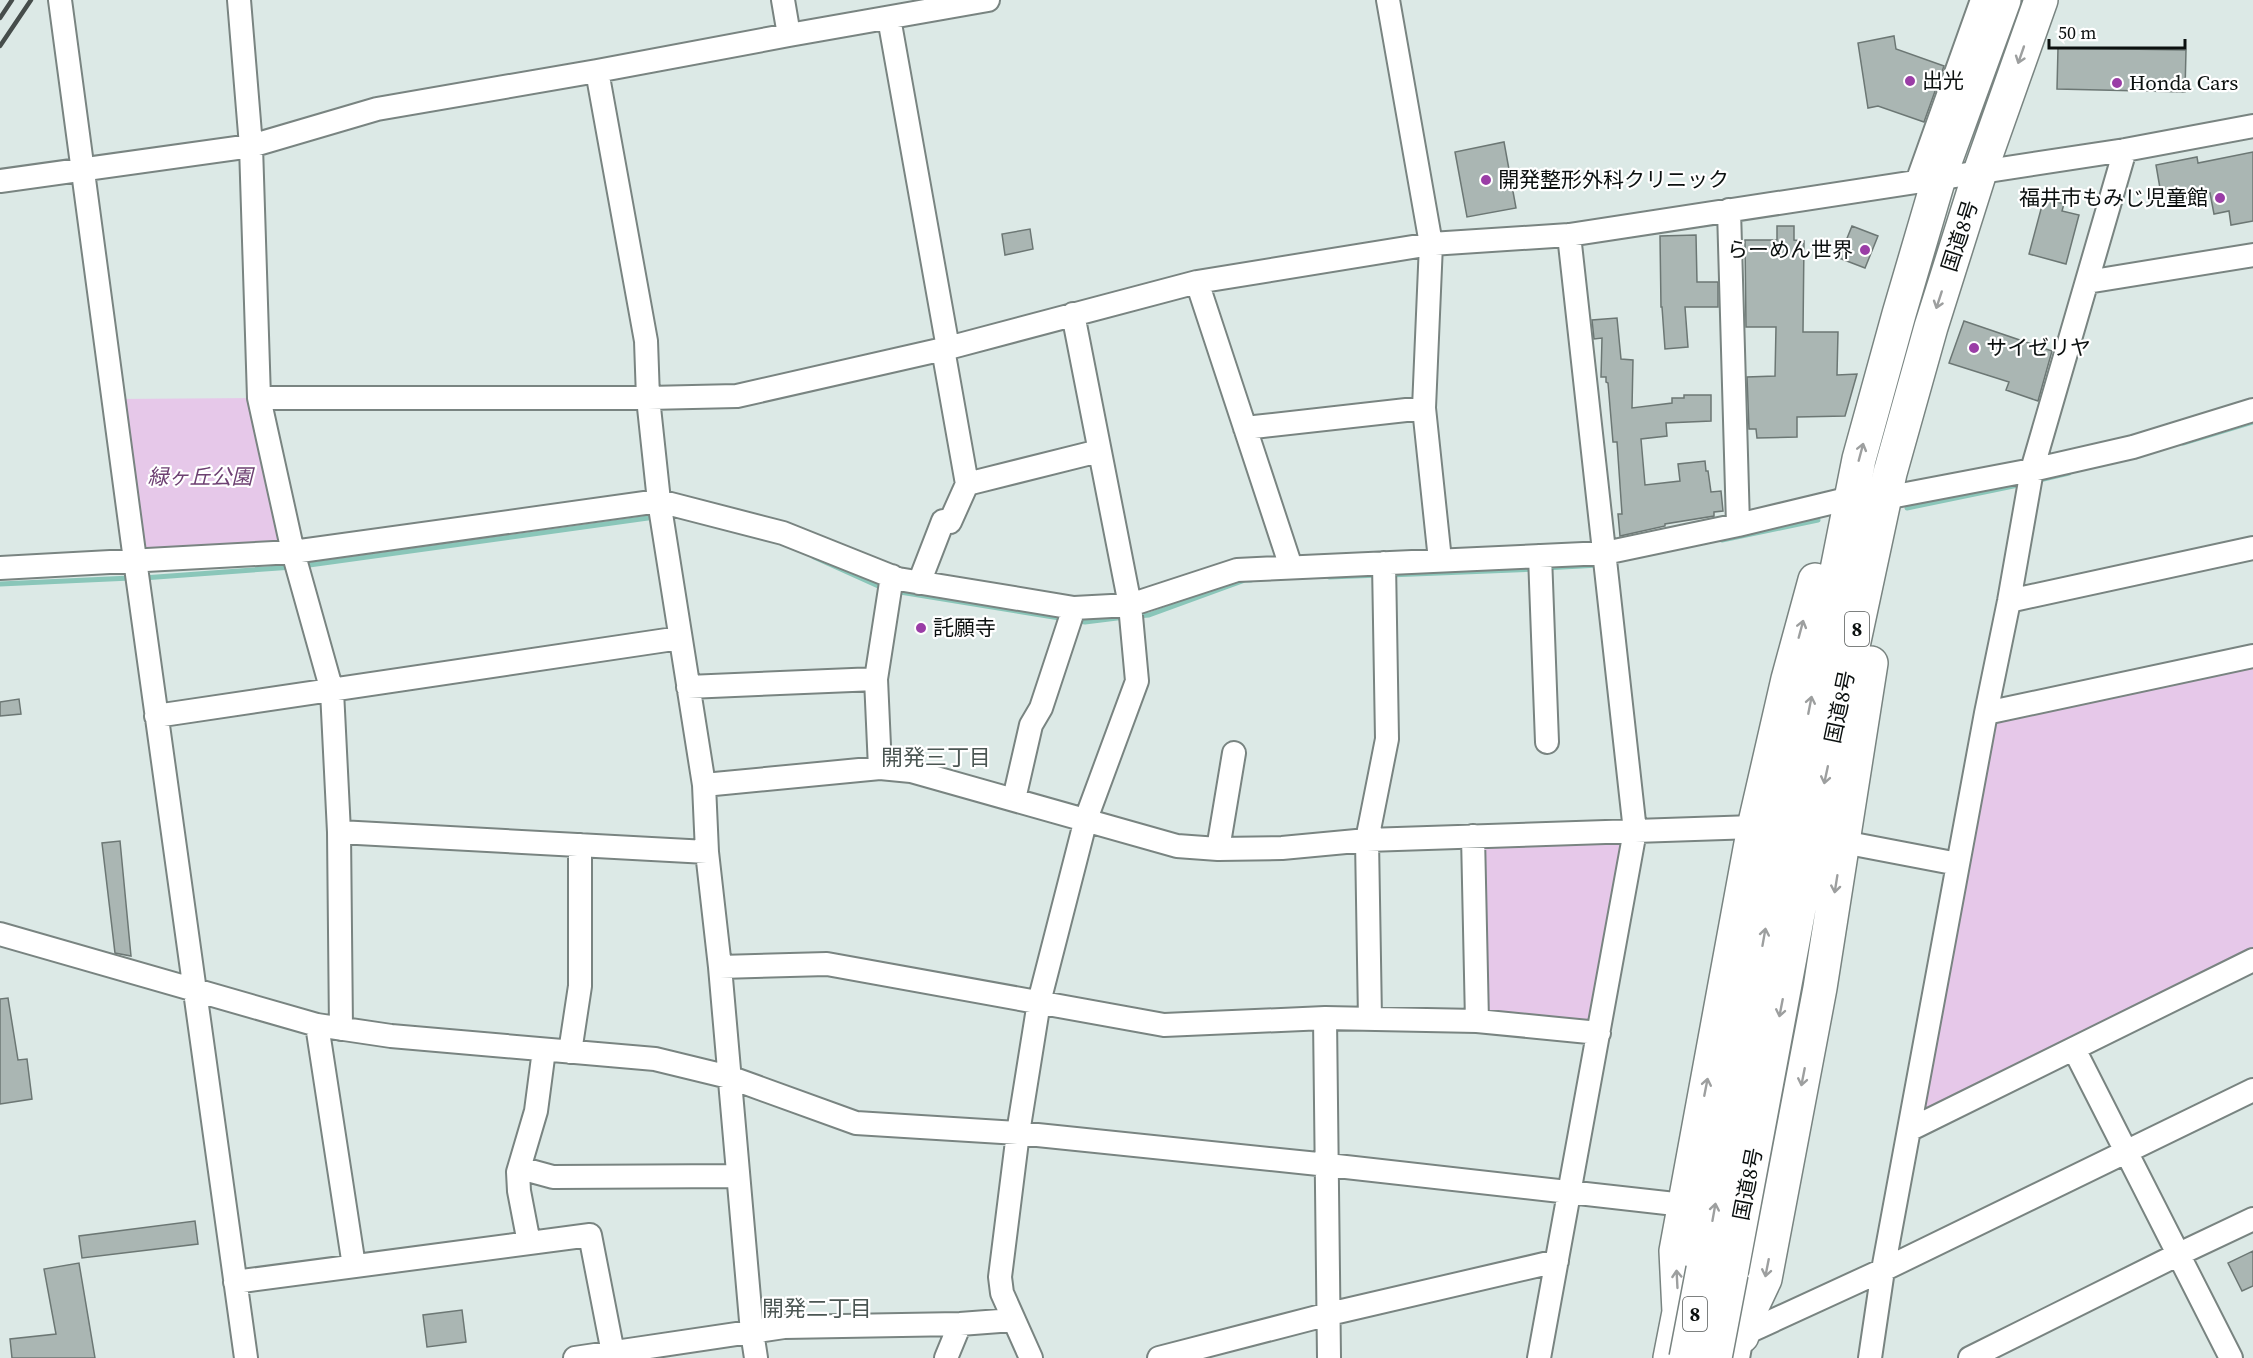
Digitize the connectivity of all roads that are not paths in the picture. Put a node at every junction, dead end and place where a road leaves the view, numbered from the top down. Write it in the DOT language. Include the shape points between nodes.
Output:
graph roads {
  1 [pos="60,0"];
  2 [pos="239,0"];
  3 [pos="783,0"];
  4 [pos="988,0"];
  5 [pos="1388,0"];
  6 [pos="1982,0"];
  7 [pos="2004,0"];
  8 [pos="2041,0"];
  9 [pos="889,18"];
  10 [pos="789,34"];
  11 [pos="597,71"];
  12 [pos="2253,126"];
  13 [pos="250,146"];
  14 [pos="2125,150"];
  15 [pos="83,170"];
  16 [pos="1980,172"];
  17 [pos="1928,180"];
  18 [pos="0,182"];
  19 [pos="1728,210"];
  20 [pos="1569,235"];
  21 [pos="1431,244"];
  22 [pos="2253,255"];
  23 [pos="1197,282"];
  24 [pos="2087,282"];
  25 [pos="1073,314"];
  26 [pos="945,349"];
  27 [pos="259,398"];
  28 [pos="648,398"];
  29 [pos="1424,408"];
  30 [pos="2253,410"];
  31 [pos="1245,428"];
  32 [pos="1100,451"];
  33 [pos="2032,470"];
  34 [pos="968,484"];
  35 [pos="1888,489"];
  36 [pos="1851,498"];
  37 [pos="659,501"];
  38 [pos="1738,525"];
  39 [pos="2253,548"];
  40 [pos="293,552"];
  41 [pos="1605,553"];
  42 [pos="1540,556"];
  43 [pos="135,560"];
  44 [pos="1440,560"];
  45 [pos="1384,563"];
  46 [pos="1291,567"];
  47 [pos="0,568"];
  48 [pos="892,576"];
  49 [pos="919,582"];
  50 [pos="2009,601"];
  51 [pos="1130,604"];
  52 [pos="1074,608"];
  53 [pos="680,638"];
  54 [pos="2252,658"];
  55 [pos="876,679"];
  56 [pos="688,687"];
  57 [pos="332,691"];
  58 [pos="1986,713"];
  59 [pos="156,716"];
  60 [pos="1547,742"];
  61 [pos="1234,753"];
  62 [pos="880,768"];
  63 [pos="704,785"];
  64 [pos="1014,799"];
  65 [pos="1086,819"];
  66 [pos="1754,827"];
  67 [pos="1635,831"];
  68 [pos="339,832"];
  69 [pos="1473,836"];
  70 [pos="1367,840"];
  71 [pos="1843,842"];
  72 [pos="580,845"];
  73 [pos="1218,849"];
  74 [pos="707,852"];
  75 [pos="1958,864"];
  76 [pos="0,934"];
  77 [pos="2253,960"];
  78 [pos="720,967"];
  79 [pos="194,991"];
  80 [pos="1039,1002"];
  81 [pos="1325,1018"];
  82 [pos="1370,1019"];
  83 [pos="1477,1021"];
  84 [pos="317,1025"];
  85 [pos="341,1029"];
  86 [pos="1599,1033"];
  87 [pos="2074,1048"];
  88 [pos="544,1050"];
  89 [pos="570,1052"];
  90 [pos="729,1077"];
  91 [pos="2253,1090"];
  92 [pos="1909,1130"];
  93 [pos="1018,1133"];
  94 [pos="2126,1153"];
  95 [pos="1328,1165"];
  96 [pos="520,1168"];
  97 [pos="738,1176"];
  98 [pos="1569,1193"];
  99 [pos="1684,1204"];
  100 [pos="2253,1219"];
  101 [pos="529,1243"];
  102 [pos="2177,1255"];
  103 [pos="1557,1261"];
  104 [pos="354,1266"];
  105 [pos="1883,1270"];
  106 [pos="1717,1272"];
  107 [pos="235,1282"];
  108 [pos="1329,1314"];
  109 [pos="1013,1320"];
  110 [pos="960,1324"];
  111 [pos="752,1332"];
  112 [pos="1740,1347"];
  113 [pos="614,1355"];
  114 [pos="246,1358"];
  115 [pos="575,1358"];
  116 [pos="756,1358"];
  117 [pos="946,1358"];
  118 [pos="1031,1358"];
  119 [pos="1159,1358"];
  120 [pos="1329,1358"];
  121 [pos="1539,1358"];
  122 [pos="1670,1358"];
  123 [pos="1674,1358"];
  124 [pos="1686,1358"];
  125 [pos="1715,1358"];
  126 [pos="1870,1358"];
  127 [pos="1970,1358"];
  128 [pos="2231,1358"];
  1 -- 15 [label="street"];
  2 -- 13 [label="street"];
  3 -- 10 [label="street"];
  4 -- 9 [label="street"];
  5 -- 21 [label="street"];
  6 -- 17 [label="street"];
  7 -- 17 [label="highway, 国道8号 / 8"];
  8 -- 16 [label="highway, 国道8号 / 8, one-way"];
  9 -- 10 [label="street"];
  9 -- 26 [label="street"];
  10 -- 11 [label="street"];
  11 -- 13 [label="street" via="377,109"];
  11 -- 28 [label="street" via="646,341"];
  12 -- 14 [label="street"];
  13 -- 15 [label="street"];
  13 -- 27 [label="street"];
  14 -- 16 [label="street"];
  14 -- 24 [label="street"];
  15 -- 18 [label="street"];
  15 -- 43 [label="street"];
  16 -- 17 [label="street"];
  16 -- 35 [label="highway, 国道8号 / 8, one-way" via="1931,327"];
  17 -- 19 [label="street"];
  36 -- 17 [label="highway, 国道8号 / 8, one-way"];
  19 -- 20 [label="street"];
  19 -- 38 [label="street"];
  20 -- 21 [label="street"];
  20 -- 41 [label="street"];
  21 -- 23 [label="street"];
  21 -- 29 [label="street"];
  22 -- 24 [label="street"];
  23 -- 25 [label="street"];
  23 -- 31 [label="street"];
  24 -- 33 [label="street"];
  25 -- 26 [label="street"];
  25 -- 32 [label="street"];
  26 -- 28 [label="street" via="737,396"];
  26 -- 34 [label="street"];
  27 -- 28 [label="street"];
  27 -- 40 [label="street"];
  28 -- 37 [label="street"];
  29 -- 31 [label="street"];
  29 -- 44 [label="street"];
  30 -- 33 [label="street" via="2133,447"];
  31 -- 46 [label="street"];
  32 -- 34 [label="street"];
  32 -- 51 [label="street"];
  33 -- 35 [label="street"];
  33 -- 50 [label="street"];
  34 -- 49 [label="street" via="950,522 943,520"];
  35 -- 71 [label="highway, 8" via="1887,567"];
  35 -- 106 [label="highway, 国道8号 / 8, one-way"];
  36 -- 38 [label="street"];
  66 -- 36 [label="highway, 8, one-way" via="1812,588"];
  106 -- 36 [label="highway, 国道8号 / 8, one-way" via="1767,922"];
  37 -- 40 [label="street"];
  37 -- 48 [label="street" via="783,533"];
  37 -- 53 [label="street"];
  38 -- 41 [label="street"];
  39 -- 50 [label="street"];
  40 -- 43 [label="street"];
  40 -- 57 [label="street"];
  41 -- 42 [label="street"];
  41 -- 67 [label="street"];
  42 -- 44 [label="street"];
  42 -- 60 [label="street"];
  43 -- 47 [label="street"];
  43 -- 59 [label="street"];
  44 -- 45 [label="street"];
  45 -- 46 [label="street"];
  45 -- 70 [label="street" via="1387,739"];
  46 -- 51 [label="street" via="1237,570"];
  48 -- 49 [label="street"];
  48 -- 55 [label="street"];
  49 -- 52 [label="street"];
  50 -- 58 [label="street"];
  51 -- 52 [label="street"];
  51 -- 65 [label="street" via="1137,681"];
  52 -- 64 [label="street" via="1041,708 1031,724"];
  53 -- 56 [label="street"];
  53 -- 57 [label="street"];
  54 -- 58 [label="street"];
  55 -- 56 [label="street"];
  55 -- 62 [label="street"];
  56 -- 63 [label="street"];
  57 -- 59 [label="street"];
  57 -- 68 [label="street"];
  58 -- 75 [label="street"];
  59 -- 79 [label="street"];
  61 -- 73 [label="street"];
  62 -- 63 [label="street"];
  62 -- 64 [label="street" via="911,771"];
  63 -- 74 [label="street"];
  64 -- 65 [label="street"];
  65 -- 73 [label="street" via="1178,846"];
  65 -- 80 [label="street"];
  66 -- 67 [label="street"];
  99 -- 66 [label="highway, 8, one-way" via="1733,998"];
  67 -- 69 [label="street"];
  67 -- 86 [label="street"];
  68 -- 72 [label="street"];
  68 -- 85 [label="street"];
  69 -- 70 [label="street"];
  69 -- 83 [label="street"];
  70 -- 73 [label="street"];
  70 -- 82 [label="street"];
  71 -- 75 [label="street"];
  71 -- 112 [label="highway, 8, one-way" via="1811,989 1765,1279 1748,1315"];
  72 -- 74 [label="street"];
  72 -- 89 [label="street" via="580,986"];
  74 -- 78 [label="street"];
  75 -- 92 [label="street"];
  76 -- 79 [label="street"];
  77 -- 87 [label="street"];
  78 -- 80 [label="street" via="827,964"];
  78 -- 90 [label="street"];
  79 -- 84 [label="street"];
  79 -- 107 [label="street"];
  80 -- 81 [label="street" via="1164,1025"];
  80 -- 93 [label="street"];
  81 -- 82 [label="street"];
  81 -- 95 [label="street"];
  82 -- 83 [label="street"];
  83 -- 86 [label="street"];
  84 -- 85 [label="street"];
  84 -- 104 [label="street"];
  85 -- 88 [label="street"];
  86 -- 98 [label="street"];
  87 -- 92 [label="street"];
  87 -- 94 [label="street"];
  88 -- 89 [label="street"];
  88 -- 96 [label="street" via="536,1111"];
  89 -- 90 [label="street" via="655,1059"];
  90 -- 93 [label="street" via="856,1123"];
  90 -- 97 [label="street"];
  91 -- 94 [label="street"];
  92 -- 105 [label="street"];
  93 -- 95 [label="street"];
  93 -- 109 [label="street" via="1000,1277"];
  94 -- 102 [label="street"];
  94 -- 105 [label="street"];
  95 -- 98 [label="street"];
  95 -- 108 [label="street"];
  96 -- 97 [label="street" via="553,1177"];
  96 -- 101 [label="street" via="519,1191"];
  97 -- 111 [label="street"];
  98 -- 99 [label="street"];
  98 -- 103 [label="street"];
  122 -- 99 [label="highway, 8, one-way" via="1679,1311 1676,1251"];
  100 -- 102 [label="street"];
  101 -- 104 [label="street"];
  101 -- 113 [label="street" via="590,1235"];
  102 -- 127 [label="street"];
  102 -- 128 [label="street"];
  103 -- 108 [label="street"];
  103 -- 121 [label="street"];
  104 -- 107 [label="street"];
  105 -- 112 [label="street"];
  105 -- 126 [label="street"];
  106 -- 124 [label="highway, 国道8号 / 8, bridge"];
  106 -- 125 [label="highway, 国道8号 / 8, bridge"];
  107 -- 114 [label="street"];
  108 -- 119 [label="street"];
  108 -- 120 [label="street"];
  109 -- 110 [label="street"];
  109 -- 118 [label="street"];
  110 -- 111 [label="street" via="784,1327"];
  110 -- 117 [label="street"];
  111 -- 113 [label="street"];
  111 -- 116 [label="street"];
  112 -- 123 [label="street"];
  113 -- 115 [label="street"];
}
